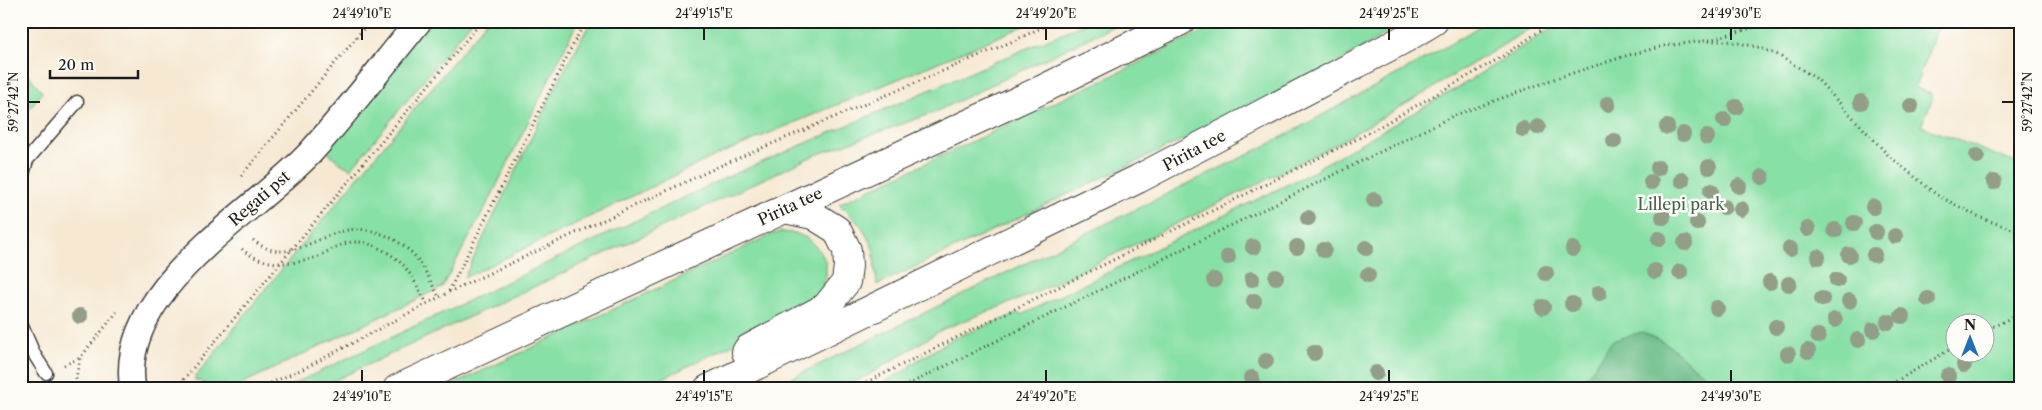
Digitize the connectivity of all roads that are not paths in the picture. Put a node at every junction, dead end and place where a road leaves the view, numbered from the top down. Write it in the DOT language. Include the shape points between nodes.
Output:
graph roads {
  1 [pos="419,21"];
  2 [pos="1181,21"];
  3 [pos="1434,21"];
  4 [pos="77,102"];
  5 [pos="24,163"];
  6 [pos="21,181"];
  7 [pos="784,209"];
  8 [pos="21,324"];
  9 [pos="46,373"];
  10 [pos="718,384"];
  11 [pos="133,389"];
  12 [pos="397,389"];
  1 -- 11 [label="street, Regati pst" via="310,153 165,286 144,320 133,354"];
  2 -- 7 [label="main road, Pirita tee"];
  3 -- 10 [label="main road, Pirita tee" via="1138,180"];
  4 -- 5 [label="lane"];
  5 -- 6 [label="lane"];
  7 -- 10 [label="main road" via="813,215 837,230 847,250 846,282 826,307 748,349"];
  7 -- 12 [label="main road, Pirita tee"];
  8 -- 9 [label="lane"];
}
